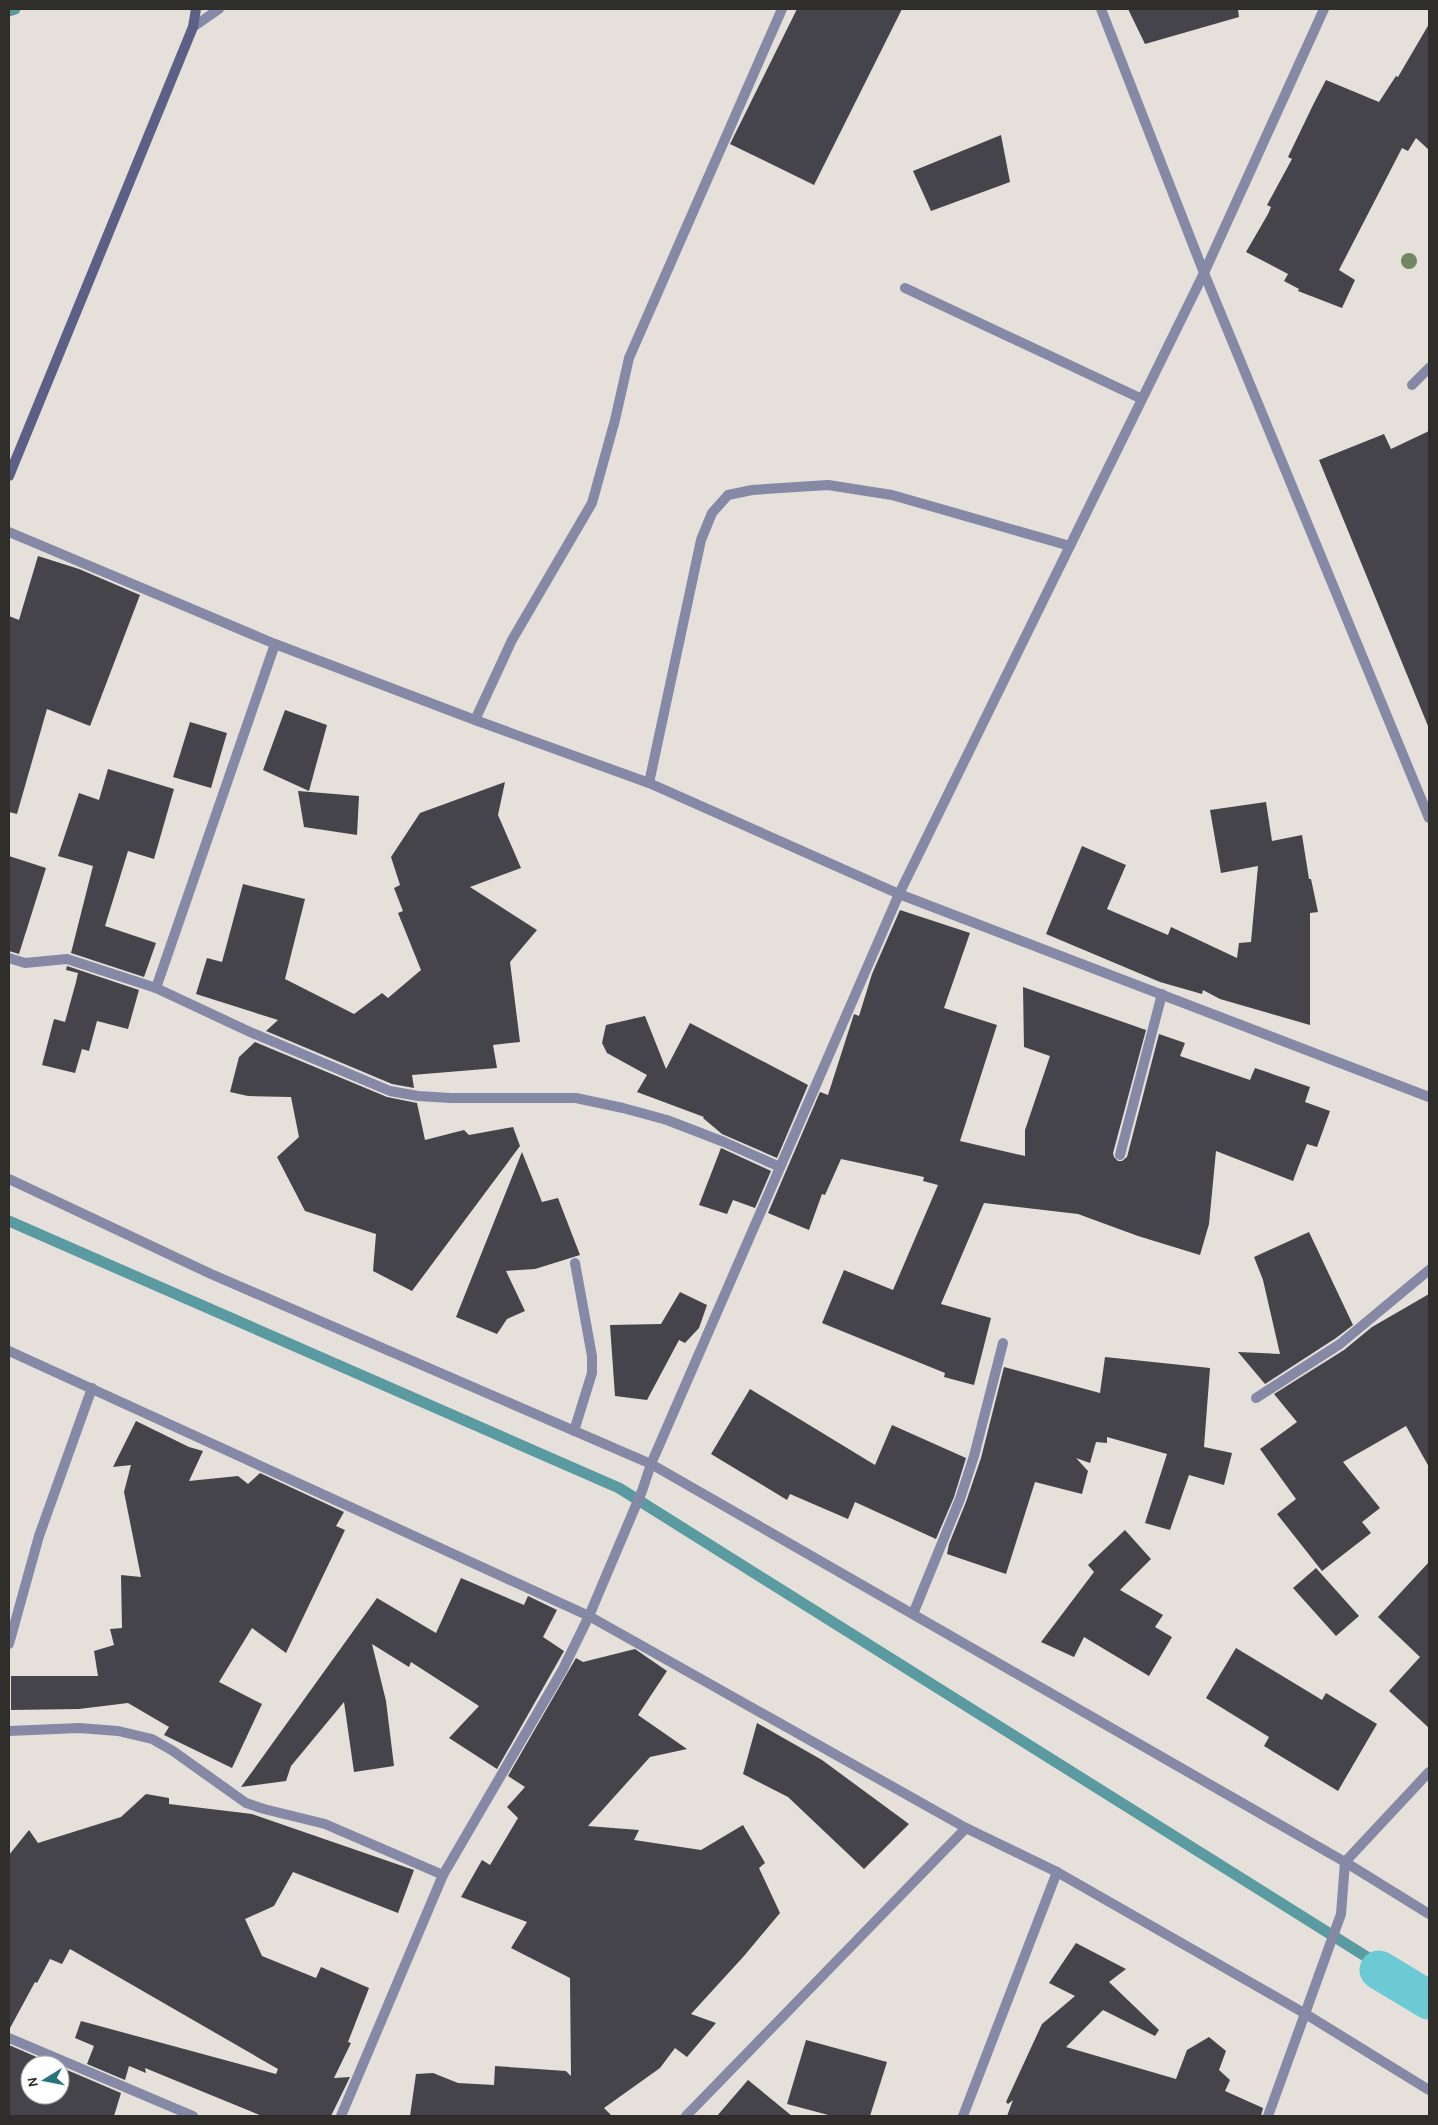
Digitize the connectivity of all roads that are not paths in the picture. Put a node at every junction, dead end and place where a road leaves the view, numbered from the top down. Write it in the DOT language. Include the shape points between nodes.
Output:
graph roads {
  1 [pos="196,9"];
  2 [pos="219,9"];
  3 [pos="782,9"];
  4 [pos="1101,9"];
  5 [pos="1324,9"];
  6 [pos="193,27"];
  7 [pos="1204,274"];
  8 [pos="905,288"];
  9 [pos="1429,368"];
  10 [pos="1412,385"];
  11 [pos="1142,399"];
  12 [pos="9,476"];
  13 [pos="9,532"];
  14 [pos="1070,546"];
  15 [pos="274,644"];
  16 [pos="475,720"];
  17 [pos="649,783"];
  18 [pos="1429,818"];
  19 [pos="899,894"];
  20 [pos="9,958"];
  21 [pos="156,988"];
  22 [pos="1162,994"];
  23 [pos="1429,1097"];
  24 [pos="1120,1156"];
  25 [pos="780,1167"];
  26 [pos="9,1179"];
  27 [pos="575,1263"];
  28 [pos="1429,1270"];
  29 [pos="1003,1343"];
  30 [pos="9,1351"];
  31 [pos="92,1388"];
  32 [pos="1256,1398"];
  33 [pos="574,1432"];
  34 [pos="651,1464"];
  35 [pos="913,1614"];
  36 [pos="589,1616"];
  37 [pos="9,1644"];
  38 [pos="9,1731"];
  39 [pos="1429,1772"];
  40 [pos="966,1828"];
  41 [pos="1345,1862"];
  42 [pos="1057,1872"];
  43 [pos="443,1874"];
  44 [pos="1429,1914"];
  45 [pos="1304,2013"];
  46 [pos="9,2038"];
  47 [pos="1429,2090"];
  48 [pos="193,2116"];
  49 [pos="341,2116"];
  50 [pos="686,2116"];
  51 [pos="963,2116"];
  52 [pos="1268,2116"];
  1 -- 6 [label="street"];
  2 -- 6 [label="street"];
  3 -- 16 [label="street" via="629,358 592,503 512,640"];
  4 -- 7 [label="street"];
  5 -- 7 [label="street"];
  6 -- 12 [label="street"];
  7 -- 11 [label="street"];
  7 -- 18 [label="street"];
  8 -- 11 [label="street"];
  9 -- 10 [label="street"];
  11 -- 14 [label="street"];
  13 -- 15 [label="street"];
  14 -- 17 [label="street" via="892,495 828,486 752,490 728,495 712,513 701,540"];
  14 -- 19 [label="street"];
  15 -- 16 [label="street"];
  15 -- 21 [label="street"];
  16 -- 17 [label="street"];
  17 -- 19 [label="street"];
  19 -- 22 [label="street"];
  19 -- 25 [label="street"];
  20 -- 21 [label="street" via="25,962 67,959"];
  21 -- 25 [label="street" via="390,1091 450,1098 576,1098 667,1120"];
  22 -- 23 [label="street"];
  22 -- 24 [label="street"];
  25 -- 34 [label="street"];
  26 -- 33 [label="street" via="211,1274"];
  27 -- 33 [label="street" via="592,1372"];
  28 -- 32 [label="street" via="1340,1344"];
  29 -- 35 [label="street" via="960,1499"];
  30 -- 31 [label="street"];
  31 -- 36 [label="street"];
  31 -- 37 [label="street" via="38,1536"];
  33 -- 34 [label="street"];
  34 -- 35 [label="street"];
  34 -- 36 [label="street"];
  35 -- 41 [label="street"];
  36 -- 40 [label="street"];
  36 -- 43 [label="street" via="563,1669"];
  38 -- 43 [label="street" via="79,1728 118,1731 152,1739 246,1803 325,1824"];
  39 -- 41 [label="street"];
  40 -- 42 [label="street"];
  40 -- 50 [label="street"];
  41 -- 44 [label="street"];
  41 -- 45 [label="street" via="1341,1914"];
  42 -- 45 [label="street"];
  42 -- 51 [label="street"];
  43 -- 49 [label="street"];
  45 -- 47 [label="street"];
  45 -- 52 [label="street"];
  46 -- 48 [label="street"];
}
